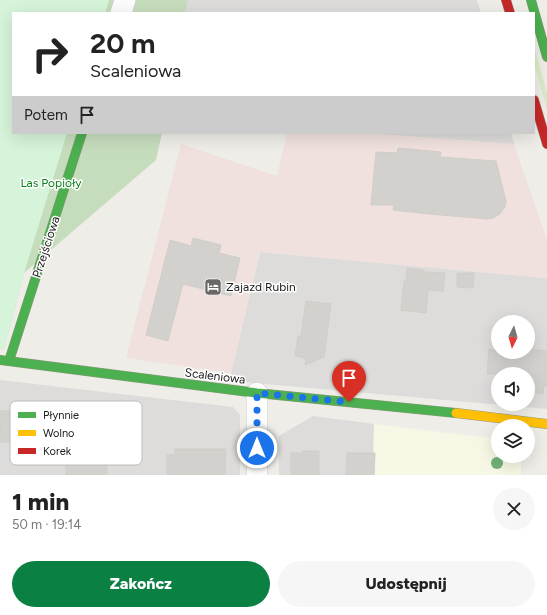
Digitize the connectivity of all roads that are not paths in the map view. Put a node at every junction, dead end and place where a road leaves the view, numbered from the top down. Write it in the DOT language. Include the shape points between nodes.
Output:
graph roads {
  1 [pos="125,0"];
  2 [pos="506,0"];
  3 [pos="531,0"];
  4 [pos="121,12"];
  5 [pos="510,12"];
  6 [pos="534,12"];
  7 [pos="535,14"];
  8 [pos="547,57"];
  9 [pos="535,103"];
  10 [pos="82,134"];
  11 [pos="547,144"];
  12 [pos="5,361"];
  13 [pos="257,393"];
  14 [pos="547,424"];
  15 [pos="257,475"];
  1 -- 4 [label="street"];
  2 -- 5 [label="street"];
  3 -- 6 [label="street"];
  7 -- 8 [label="street"];
  9 -- 11 [label="street"];
  10 -- 12 [label="street, Przejściowa"];
  12 -- 13 [label="street, Scaleniowa"];
  13 -- 14 [label="street, Scaleniowa"];
  13 -- 15 [label="street"];
}
